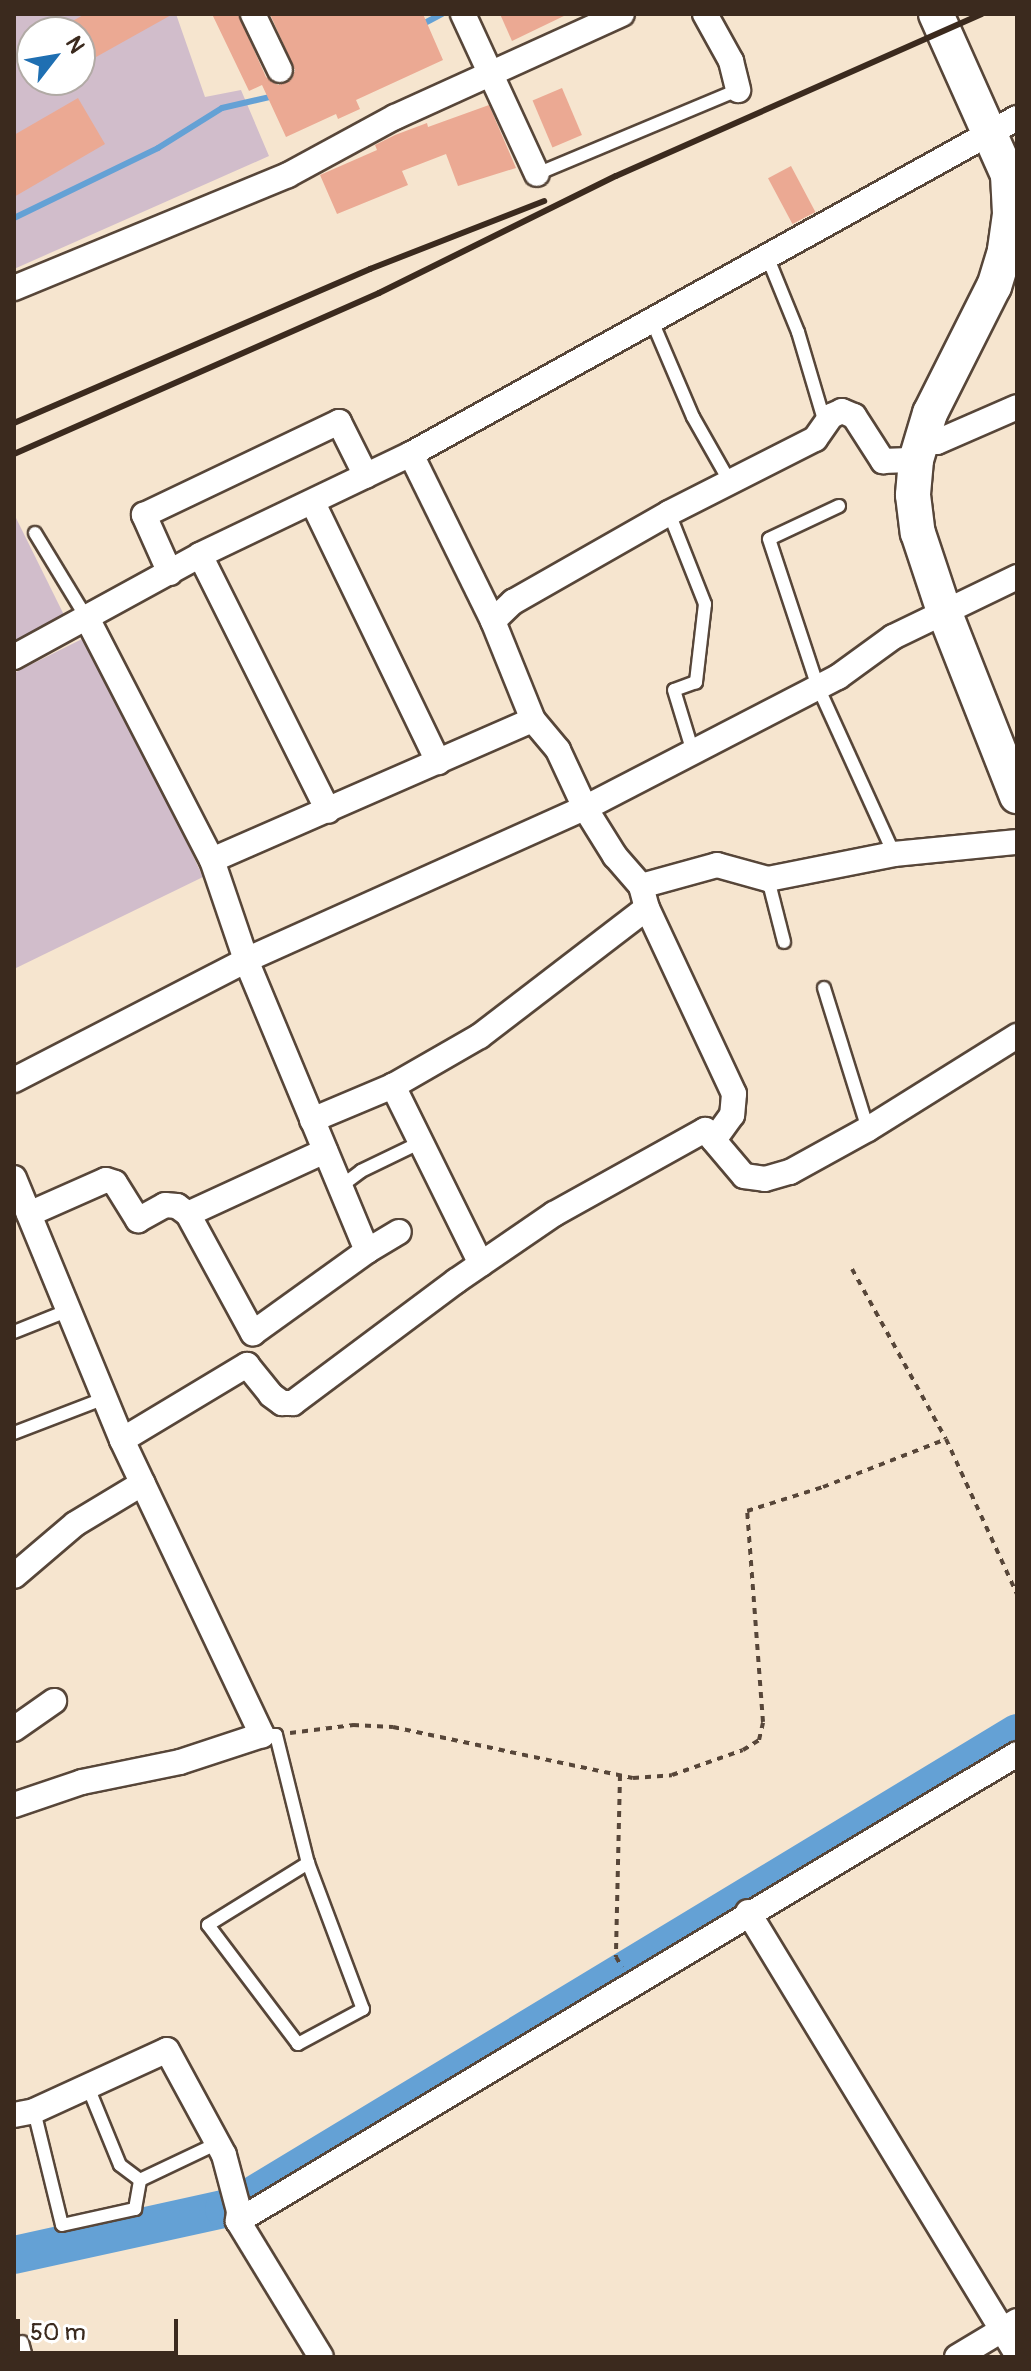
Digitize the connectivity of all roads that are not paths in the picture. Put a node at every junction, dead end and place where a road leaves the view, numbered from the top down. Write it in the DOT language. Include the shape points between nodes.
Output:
graph roads {
  1 [pos="253,14"];
  2 [pos="463,14"];
  3 [pos="705,14"];
  4 [pos="936,14"];
  5 [pos="615,15"];
  6 [pos="280,70"];
  7 [pos="490,74"];
  8 [pos="738,90"];
  9 [pos="1004,125"];
  10 [pos="537,174"];
  11 [pos="767,256"];
  12 [pos="14,288"];
  13 [pos="652,321"];
  14 [pos="1017,407"];
  15 [pos="825,425"];
  16 [pos="919,450"];
  17 [pos="411,454"];
  18 [pos="366,476"];
  19 [pos="730,482"];
  20 [pos="313,503"];
  21 [pos="839,506"];
  22 [pos="669,513"];
  23 [pos="35,533"];
  24 [pos="200,555"];
  25 [pos="170,573"];
  26 [pos="1017,577"];
  27 [pos="944,611"];
  28 [pos="88,620"];
  29 [pos="493,621"];
  30 [pos="14,657"];
  31 [pos="818,687"];
  32 [pos="533,720"];
  33 [pos="693,752"];
  34 [pos="438,762"];
  35 [pos="1017,796"];
  36 [pos="585,808"];
  37 [pos="328,811"];
  38 [pos="1017,842"];
  39 [pos="894,854"];
  40 [pos="212,860"];
  41 [pos="768,879"];
  42 [pos="644,897"];
  43 [pos="784,942"];
  44 [pos="246,960"];
  45 [pos="824,988"];
  46 [pos="1017,1036"];
  47 [pos="14,1080"];
  48 [pos="393,1086"];
  49 [pos="312,1120"];
  50 [pos="868,1129"];
  51 [pos="714,1140"];
  52 [pos="421,1142"];
  53 [pos="325,1151"];
  54 [pos="14,1178"];
  55 [pos="340,1187"];
  56 [pos="29,1214"];
  57 [pos="188,1214"];
  58 [pos="399,1232"];
  59 [pos="367,1251"];
  60 [pos="481,1264"];
  61 [pos="69,1310"];
  62 [pos="14,1332"];
  63 [pos="105,1398"];
  64 [pos="14,1433"];
  65 [pos="122,1440"];
  66 [pos="143,1483"];
  67 [pos="14,1576"];
  68 [pos="54,1701"];
  69 [pos="14,1729"];
  70 [pos="269,1735"];
  71 [pos="1017,1754"];
  72 [pos="15,1802"];
  73 [pos="308,1863"];
  74 [pos="748,1912"];
  75 [pos="88,2087"];
  76 [pos="24,2113"];
  77 [pos="218,2143"];
  78 [pos="140,2180"];
  79 [pos="237,2209"];
  80 [pos="1010,2325"];
  81 [pos="22,2342"];
  82 [pos="1017,2354"];
  83 [pos="26,2357"];
  84 [pos="321,2357"];
  85 [pos="957,2357"];
  1 -- 6 [label="street"];
  2 -- 7 [label="street"];
  3 -- 8 [label="street" via="731,61"];
  4 -- 9 [label="street"];
  5 -- 7 [label="street"];
  7 -- 10 [label="street"];
  7 -- 12 [label="street" via="395,117 288,175"];
  8 -- 10 [label="lane"];
  9 -- 11 [label="street"];
  9 -- 16 [label="street" via="1010,214 1005,251"];
  11 -- 13 [label="street"];
  11 -- 15 [label="lane" via="798,332"];
  13 -- 17 [label="street"];
  13 -- 19 [label="lane" via="693,417"];
  14 -- 16 [label="street"];
  15 -- 16 [label="street" via="842,411 854,416 883,461"];
  15 -- 19 [label="street" via="815,439"];
  16 -- 27 [label="street" via="913,495 918,533"];
  17 -- 18 [label="street"];
  17 -- 29 [label="street"];
  18 -- 20 [label="street"];
  18 -- 25 [label="street" via="339,422 144,515"];
  19 -- 22 [label="street"];
  20 -- 24 [label="street"];
  20 -- 34 [label="street"];
  21 -- 31 [label="lane" via="769,539"];
  22 -- 29 [label="street" via="513,602"];
  22 -- 33 [label="lane" via="705,604 696,682 674,690"];
  23 -- 28 [label="lane"];
  24 -- 25 [label="street"];
  24 -- 37 [label="street"];
  25 -- 28 [label="street"];
  26 -- 27 [label="street"];
  27 -- 31 [label="street" via="893,637"];
  27 -- 35 [label="street"];
  28 -- 30 [label="street"];
  28 -- 40 [label="street"];
  29 -- 32 [label="street"];
  31 -- 33 [label="street"];
  31 -- 39 [label="lane"];
  32 -- 34 [label="street"];
  32 -- 36 [label="street" via="558,750"];
  33 -- 36 [label="street"];
  34 -- 37 [label="street"];
  36 -- 42 [label="street"];
  36 -- 44 [label="street"];
  37 -- 40 [label="street"];
  38 -- 39 [label="street"];
  39 -- 41 [label="street"];
  40 -- 44 [label="street"];
  41 -- 42 [label="street" via="717,865"];
  41 -- 43 [label="lane"];
  42 -- 48 [label="street" via="480,1036"];
  42 -- 51 [label="street" via="734,1094 732,1115"];
  44 -- 47 [label="street"];
  44 -- 49 [label="street"];
  45 -- 50 [label="lane"];
  46 -- 50 [label="street"];
  48 -- 49 [label="street"];
  48 -- 52 [label="street"];
  49 -- 53 [label="street"];
  50 -- 51 [label="street" via="790,1172 765,1179 744,1176"];
  51 -- 60 [label="street" via="705,1130 554,1214"];
  52 -- 55 [label="lane"];
  52 -- 60 [label="street"];
  53 -- 55 [label="street"];
  53 -- 57 [label="street"];
  54 -- 56 [label="street"];
  55 -- 59 [label="street"];
  56 -- 57 [label="street" via="106,1180 115,1183 138,1220 165,1205"];
  56 -- 61 [label="street"];
  57 -- 59 [label="street" via="253,1333"];
  58 -- 59 [label="street"];
  60 -- 65 [label="street" via="293,1403 271,1395 247,1365"];
  61 -- 62 [label="lane"];
  61 -- 63 [label="street"];
  63 -- 64 [label="lane"];
  63 -- 65 [label="street"];
  65 -- 66 [label="street"];
  66 -- 67 [label="street" via="75,1524"];
  66 -- 70 [label="street"];
  68 -- 69 [label="street"];
  70 -- 72 [label="street"];
  70 -- 73 [label="lane"];
  71 -- 74 [label="street"];
  73 -- 73 [label="lane" via="208,1925 298,2044 363,2009"];
  74 -- 79 [label="street"];
  74 -- 80 [label="street"];
  75 -- 76 [label="street"];
  75 -- 77 [label="street" via="167,2050"];
  75 -- 78 [label="lane" via="120,2165"];
  76 -- 78 [label="lane" via="62,2225 135,2209"];
  77 -- 78 [label="lane"];
  77 -- 79 [label="street"];
  79 -- 84 [label="street"];
  80 -- 82 [label="street"];
  80 -- 85 [label="street"];
  81 -- 83 [label="lane"];
}
